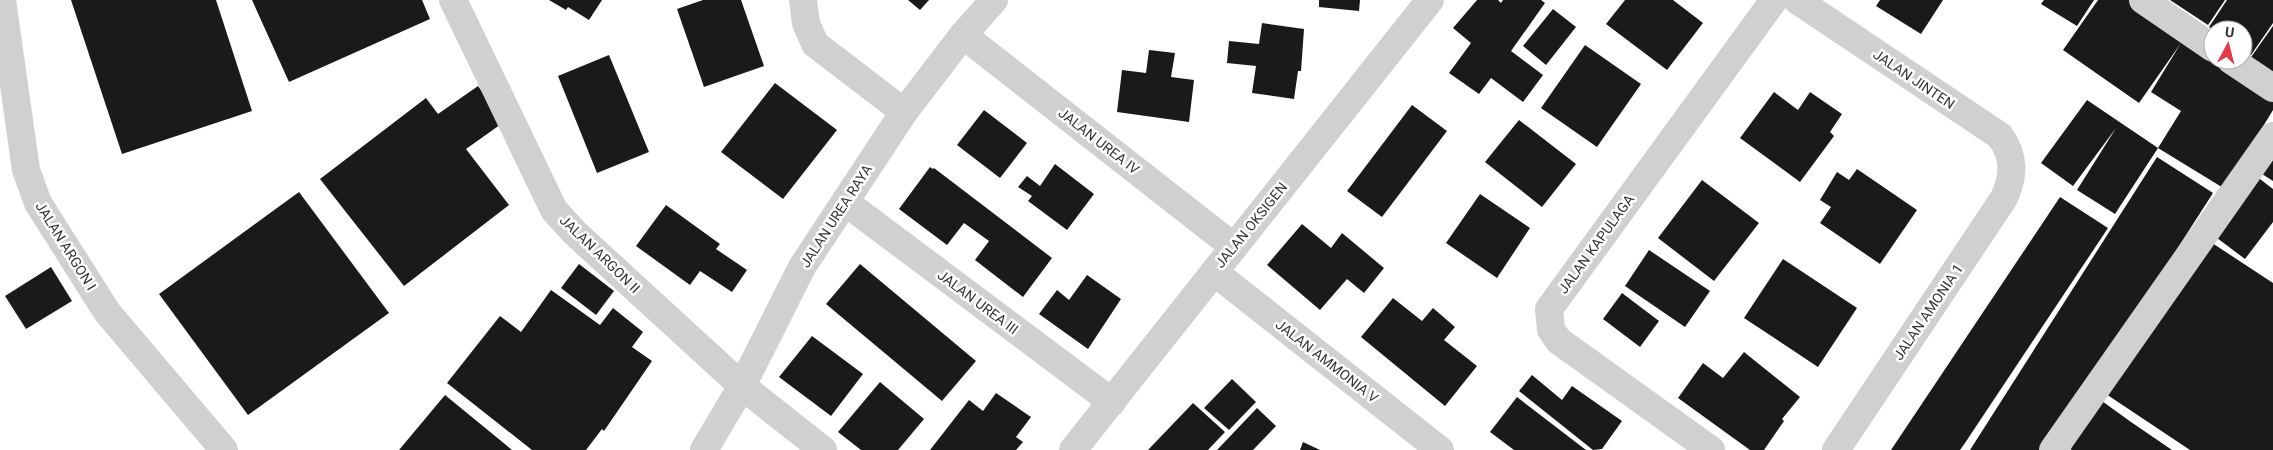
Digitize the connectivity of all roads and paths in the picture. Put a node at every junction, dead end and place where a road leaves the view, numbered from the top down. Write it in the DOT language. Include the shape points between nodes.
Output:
graph roads {
  1 [pos="2,0"];
  2 [pos="452,0"];
  3 [pos="803,0"];
  4 [pos="994,0"];
  5 [pos="1430,0"];
  6 [pos="1774,0"];
  7 [pos="1797,0"];
  8 [pos="2143,0"];
  9 [pos="964,35"];
  10 [pos="2203,41"];
  11 [pos="2247,70"];
  12 [pos="2273,88"];
  13 [pos="904,112"];
  14 [pos="2273,136"];
  15 [pos="2013,171"];
  16 [pos="845,202"];
  17 [pos="1234,247"];
  18 [pos="1214,272"];
  19 [pos="742,386"];
  20 [pos="1112,402"];
  21 [pos="224,450"];
  22 [pos="704,450"];
  23 [pos="823,450"];
  24 [pos="1073,450"];
  25 [pos="1440,450"];
  26 [pos="1711,450"];
  27 [pos="1836,450"];
  28 [pos="2053,450"];
  1 -- 21 [label="street, JALAN ARGON I" via="26,170 38,203 107,312"];
  2 -- 19 [label="street, JALAN ARGON II" via="554,210"];
  3 -- 13 [label="street" via="806,23 815,44"];
  4 -- 9 [label="street, JALAN UREA RAYA"];
  5 -- 17 [label="street, JALAN OKSIGEN"];
  6 -- 26 [label="street, JALAN KAPULAGA" via="1549,309 1550,330 1559,341"];
  7 -- 15 [label="street, JALAN JINTEN" via="2000,136 2010,154"];
  8 -- 10 [label="street"];
  9 -- 13 [label="street, JALAN UREA RAYA"];
  9 -- 17 [label="street, JALAN UREA IV"];
  11 -- 12 [label="street"];
  13 -- 16 [label="street, JALAN UREA RAYA"];
  14 -- 28 [label="street"];
  15 -- 27 [label="street, JALAN AMONIA 1" via="2004,198"];
  16 -- 19 [label="street, JALAN UREA RAYA" via="802,267"];
  16 -- 20 [label="street, JALAN UREA III"];
  17 -- 18 [label="street, JALAN OKSIGEN"];
  18 -- 20 [label="street, JALAN OKSIGEN"];
  18 -- 25 [label="street, JALAN AMMONIA V"];
  19 -- 22 [label="street, JALAN UREA RAYA"];
  19 -- 23 [label="street, JALAN ARGON II"];
  20 -- 24 [label="street, JALAN OKSIGEN"];
}
